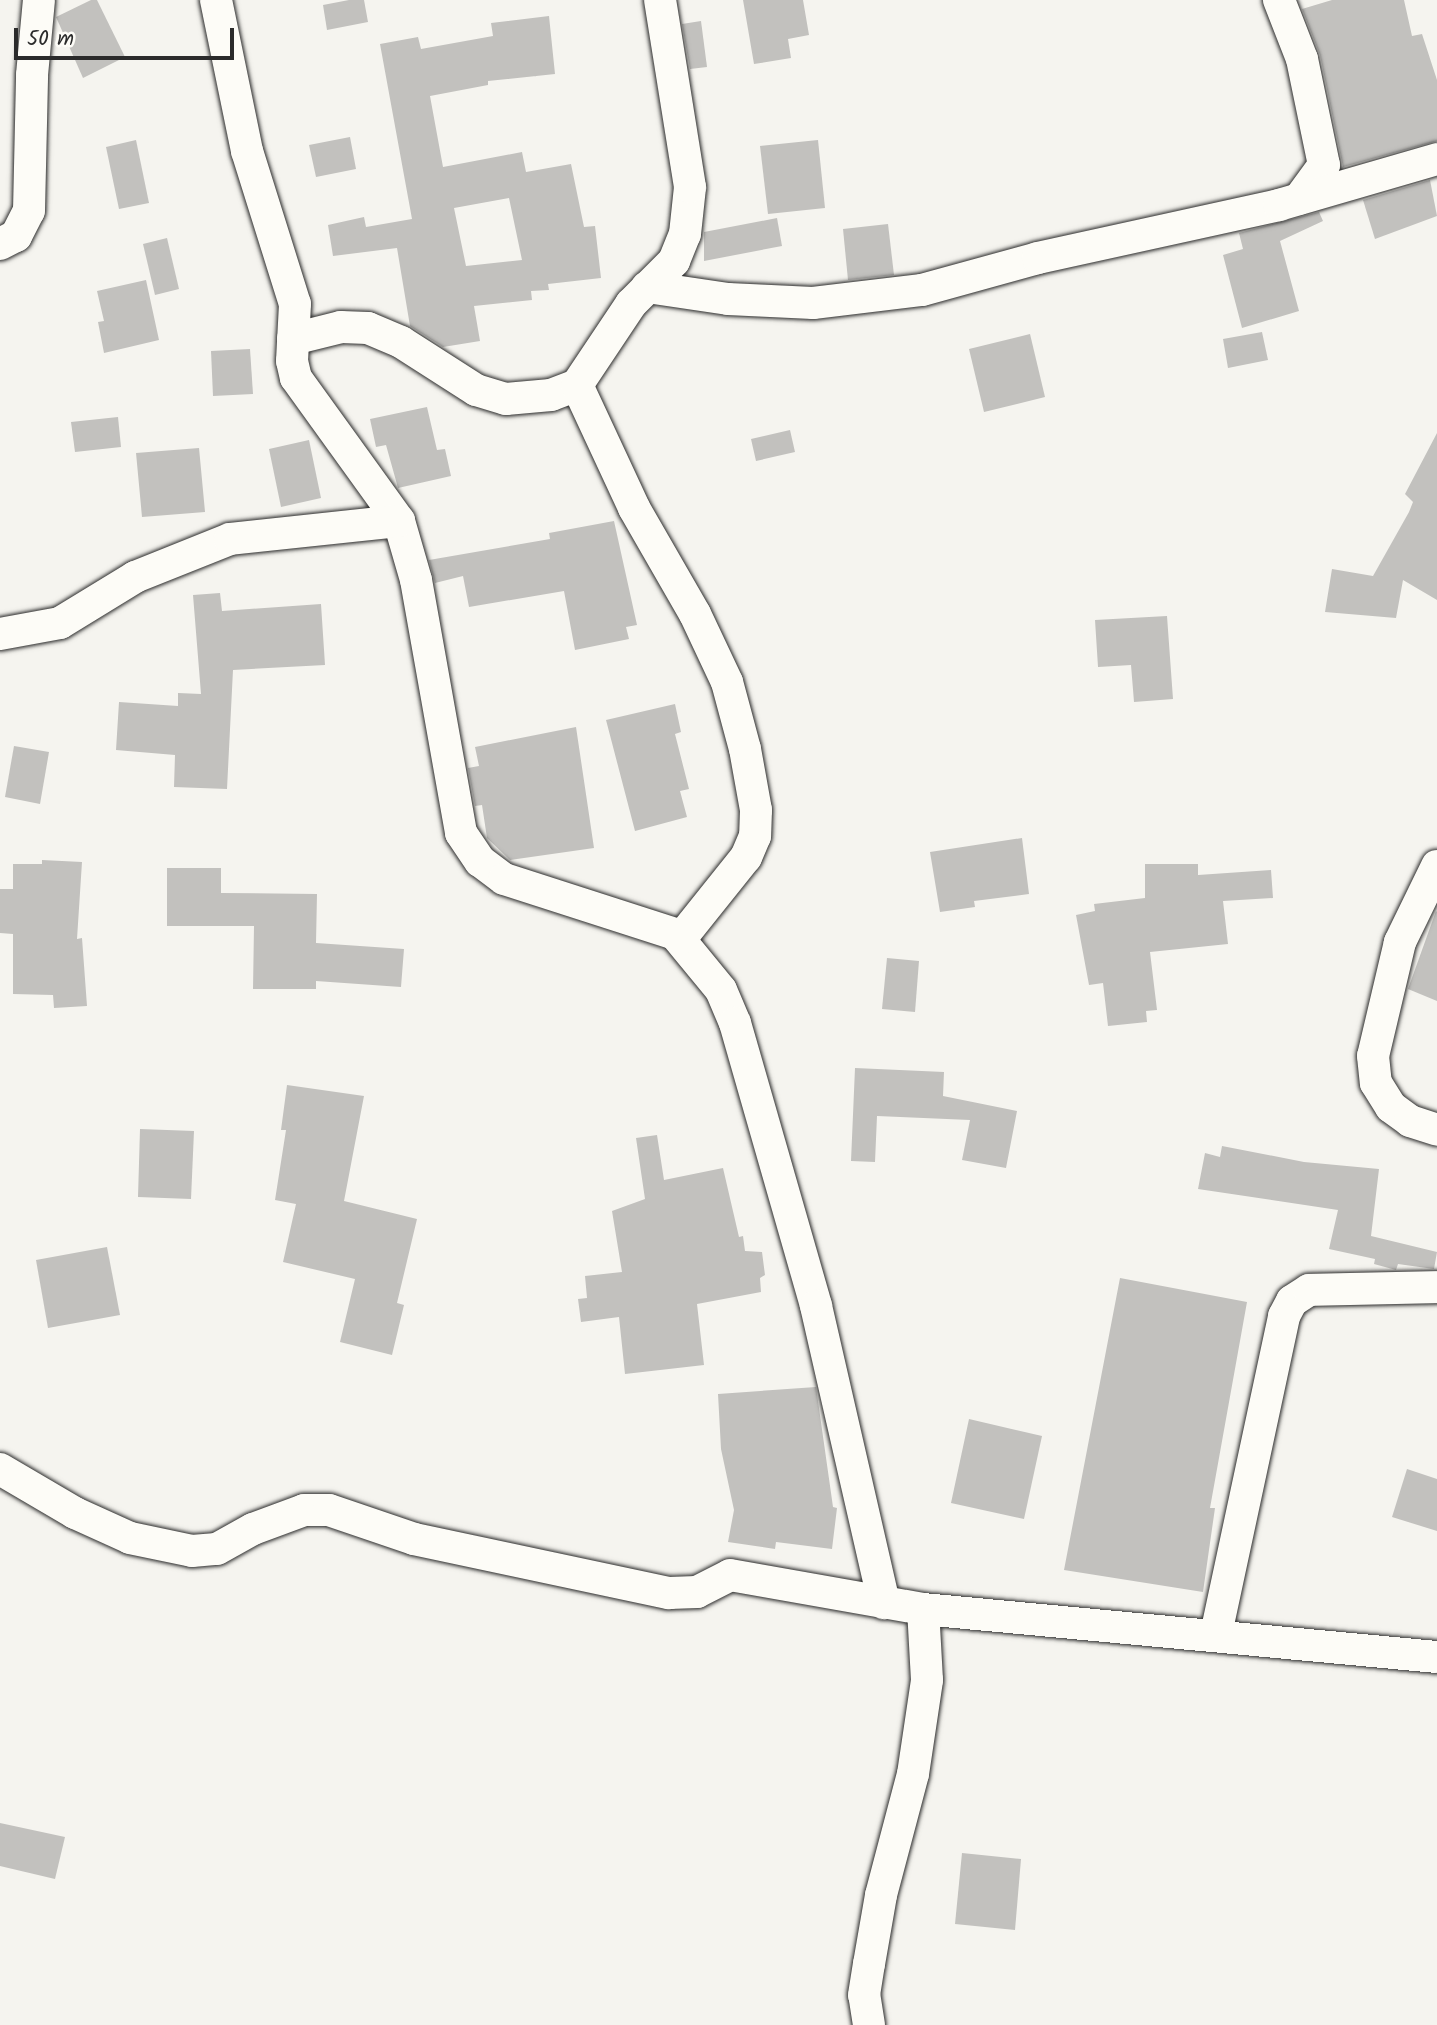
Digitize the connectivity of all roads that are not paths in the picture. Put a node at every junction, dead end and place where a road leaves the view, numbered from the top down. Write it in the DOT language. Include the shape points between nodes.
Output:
graph roads {
  1 [pos="39,0"];
  2 [pos="216,0"];
  3 [pos="660,0"];
  4 [pos="1279,0"];
  5 [pos="1437,159"];
  6 [pos="1299,199"];
  7 [pos="0,244"];
  8 [pos="647,287"];
  9 [pos="293,339"];
  10 [pos="577,385"];
  11 [pos="399,520"];
  12 [pos="0,634"];
  13 [pos="1437,866"];
  14 [pos="681,938"];
  15 [pos="1437,1130"];
  16 [pos="1437,1287"];
  17 [pos="0,1469"];
  18 [pos="884,1603"];
  19 [pos="923,1609"];
  20 [pos="1216,1634"];
  21 [pos="1437,1657"];
  22 [pos="869,2025"];
  1 -- 7 [label="street" via="32,75 30,211 16,236"];
  2 -- 9 [label="street" via="247,151 287,267 295,304"];
  3 -- 8 [label="street" via="690,187 685,234 674,261"];
  4 -- 6 [label="street" via="1302,59 1324,165"];
  5 -- 6 [label="street"];
  6 -- 8 [label="street" via="922,290 859,299 813,303 728,299"];
  8 -- 10 [label="street"];
  9 -- 10 [label="street" via="341,327 368,328 401,342 476,390 506,399 551,395"];
  9 -- 11 [label="street" via="292,361 302,389"];
  10 -- 14 [label="street" via="634,508 695,614 727,682 745,748 756,810 755,836 746,857"];
  11 -- 12 [label="street" via="230,539 135,576 60,622"];
  11 -- 14 [label="street" via="416,580 461,833 469,849 504,879"];
  13 -- 15 [label="street" via="1400,942 1373,1056 1376,1083 1391,1107 1410,1121"];
  14 -- 18 [label="street" via="710,973 735,1023 816,1306"];
  16 -- 20 [label="street" via="1309,1290 1292,1301 1284,1316"];
  17 -- 18 [label="street" via="75,1513 130,1538 164,1547 217,1549 286,1516 328,1510 414,1539 669,1593 697,1592 730,1575"];
  18 -- 19 [label="street"];
  19 -- 20 [label="street"];
  19 -- 22 [label="street" via="927,1680 913,1774 871,1950 864,1995"];
  20 -- 21 [label="street"];
}
